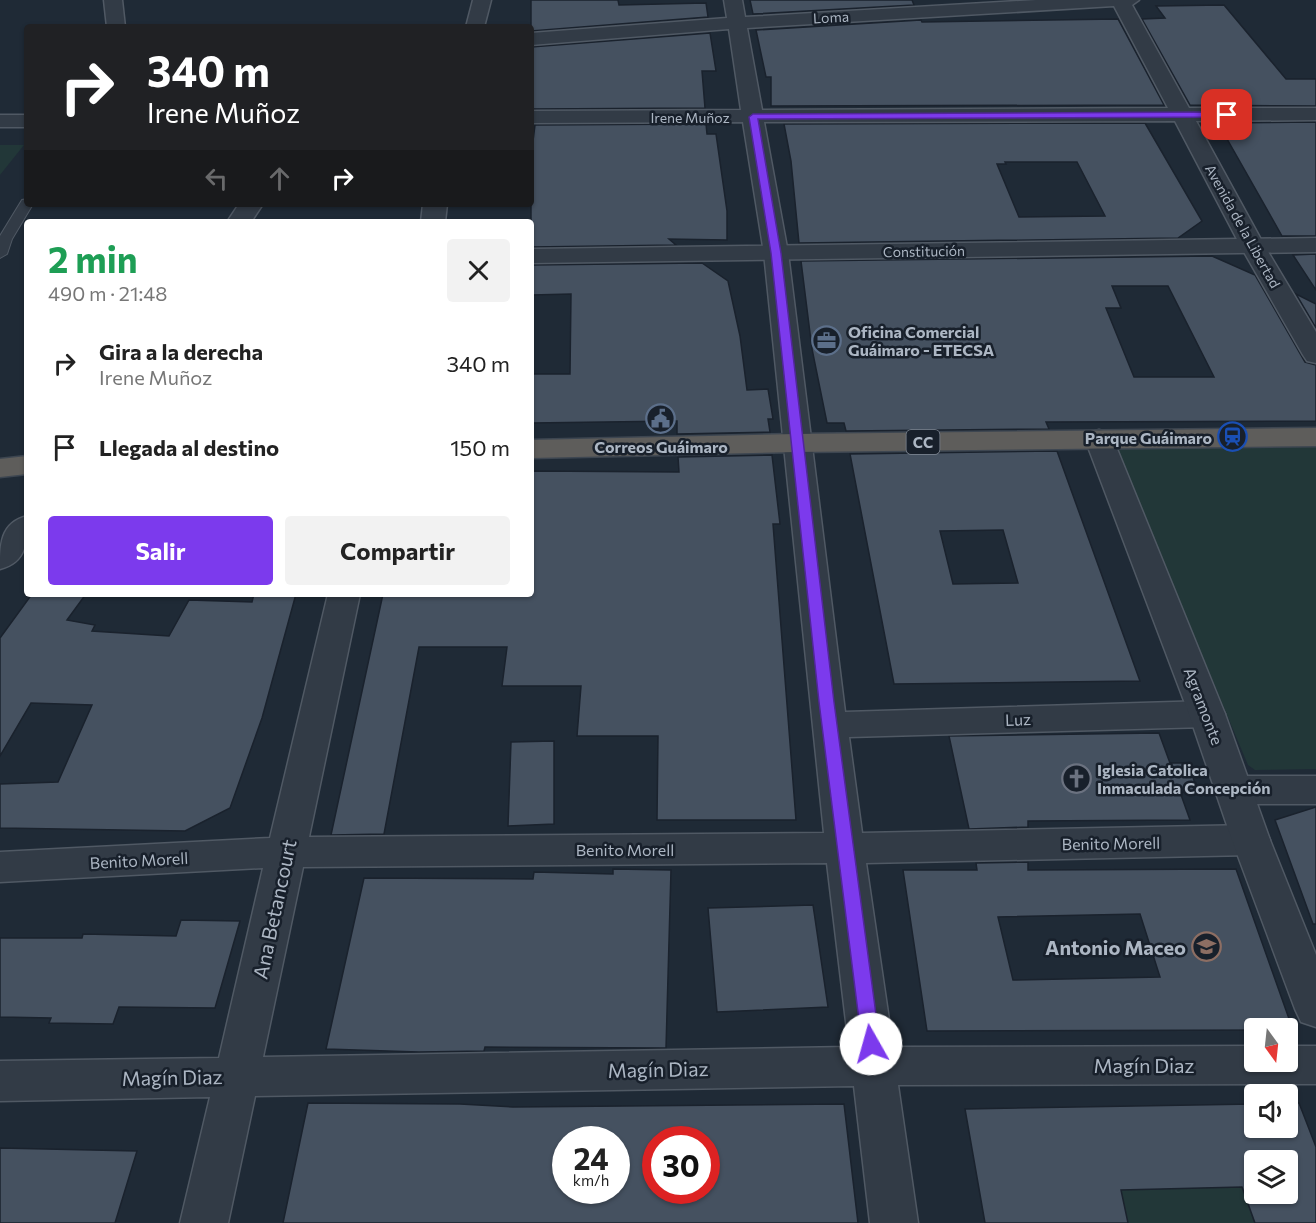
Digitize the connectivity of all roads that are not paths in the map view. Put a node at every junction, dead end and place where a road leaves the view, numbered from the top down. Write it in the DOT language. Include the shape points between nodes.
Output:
graph roads {
  1 [pos="113,0"];
  2 [pos="482,0"];
  3 [pos="1120,0"];
  4 [pos="1130,0"];
  5 [pos="735,11"];
  6 [pos="116,24"];
  7 [pos="476,24"];
  8 [pos="534,39"];
  9 [pos="1316,114"];
  10 [pos="1182,115"];
  11 [pos="534,117"];
  12 [pos="753,117"];
  13 [pos="0,121"];
  14 [pos="24,121"];
  15 [pos="24,207"];
  16 [pos="3,239"];
  17 [pos="1252,245"];
  18 [pos="1316,245"];
  19 [pos="776,253"];
  20 [pos="0,254"];
  21 [pos="534,256"];
  22 [pos="1316,355"];
  23 [pos="1316,437"];
  24 [pos="1099,439"];
  25 [pos="795,443"];
  26 [pos="534,449"];
  27 [pos="24,465"];
  28 [pos="0,468"];
  29 [pos="24,529"];
  30 [pos="0,559"];
  31 [pos="343,597"];
  32 [pos="1207,714"];
  33 [pos="829,725"];
  34 [pos="1234,790"];
  35 [pos="1316,790"];
  36 [pos="1251,840"];
  37 [pos="846,848"];
  38 [pos="287,852"];
  39 [pos="0,867"];
  40 [pos="1316,1009"];
  41 [pos="1316,1065"];
  42 [pos="873,1066"];
  43 [pos="237,1076"];
  44 [pos="0,1081"];
  45 [pos="204,1223"];
  46 [pos="894,1223"];
  1 -- 6 [label="street"];
  2 -- 7 [label="street"];
  3 -- 4 [label="street, Loma"];
  3 -- 5 [label="street, Loma"];
  3 -- 10 [label="street, Avenida de la Libertad"];
  5 -- 8 [label="street, Loma"];
  5 -- 12 [label="street"];
  9 -- 10 [label="street, Irene Muñoz"];
  10 -- 12 [label="street, Irene Muñoz"];
  10 -- 17 [label="street, Avenida de la Libertad"];
  11 -- 12 [label="street, Irene Muñoz"];
  12 -- 19 [label="street"];
  13 -- 14 [label="street"];
  15 -- 16 [label="lane"];
  16 -- 20 [label="lane"];
  17 -- 18 [label="street, Constitución"];
  17 -- 19 [label="street, Constitución"];
  17 -- 22 [label="street, Avenida de la Libertad"];
  19 -- 21 [label="street, Constitución"];
  19 -- 25 [label="street"];
  23 -- 24 [label="highway, CC"];
  24 -- 25 [label="highway, CC"];
  24 -- 32 [label="street, Agramonte"];
  25 -- 26 [label="highway, CC"];
  25 -- 33 [label="street"];
  27 -- 28 [label="highway"];
  29 -- 30 [label="street"];
  31 -- 38 [label="street, Ana Betancourt"];
  32 -- 33 [label="street, Luz"];
  32 -- 34 [label="street, Agramonte"];
  33 -- 37 [label="street"];
  34 -- 35 [label="street"];
  34 -- 36 [label="street, Agramonte"];
  36 -- 37 [label="street, Benito Morell"];
  36 -- 40 [label="street, Agramonte"];
  37 -- 38 [label="street, Benito Morell"];
  37 -- 42 [label="street"];
  38 -- 39 [label="street, Benito Morell"];
  38 -- 43 [label="street, Ana Betancourt"];
  41 -- 42 [label="street, Magín Diaz"];
  42 -- 43 [label="street, Magín Diaz"];
  42 -- 46 [label="street"];
  43 -- 44 [label="street, Magín Diaz"];
  43 -- 45 [label="street, Ana Betancourt"];
}
